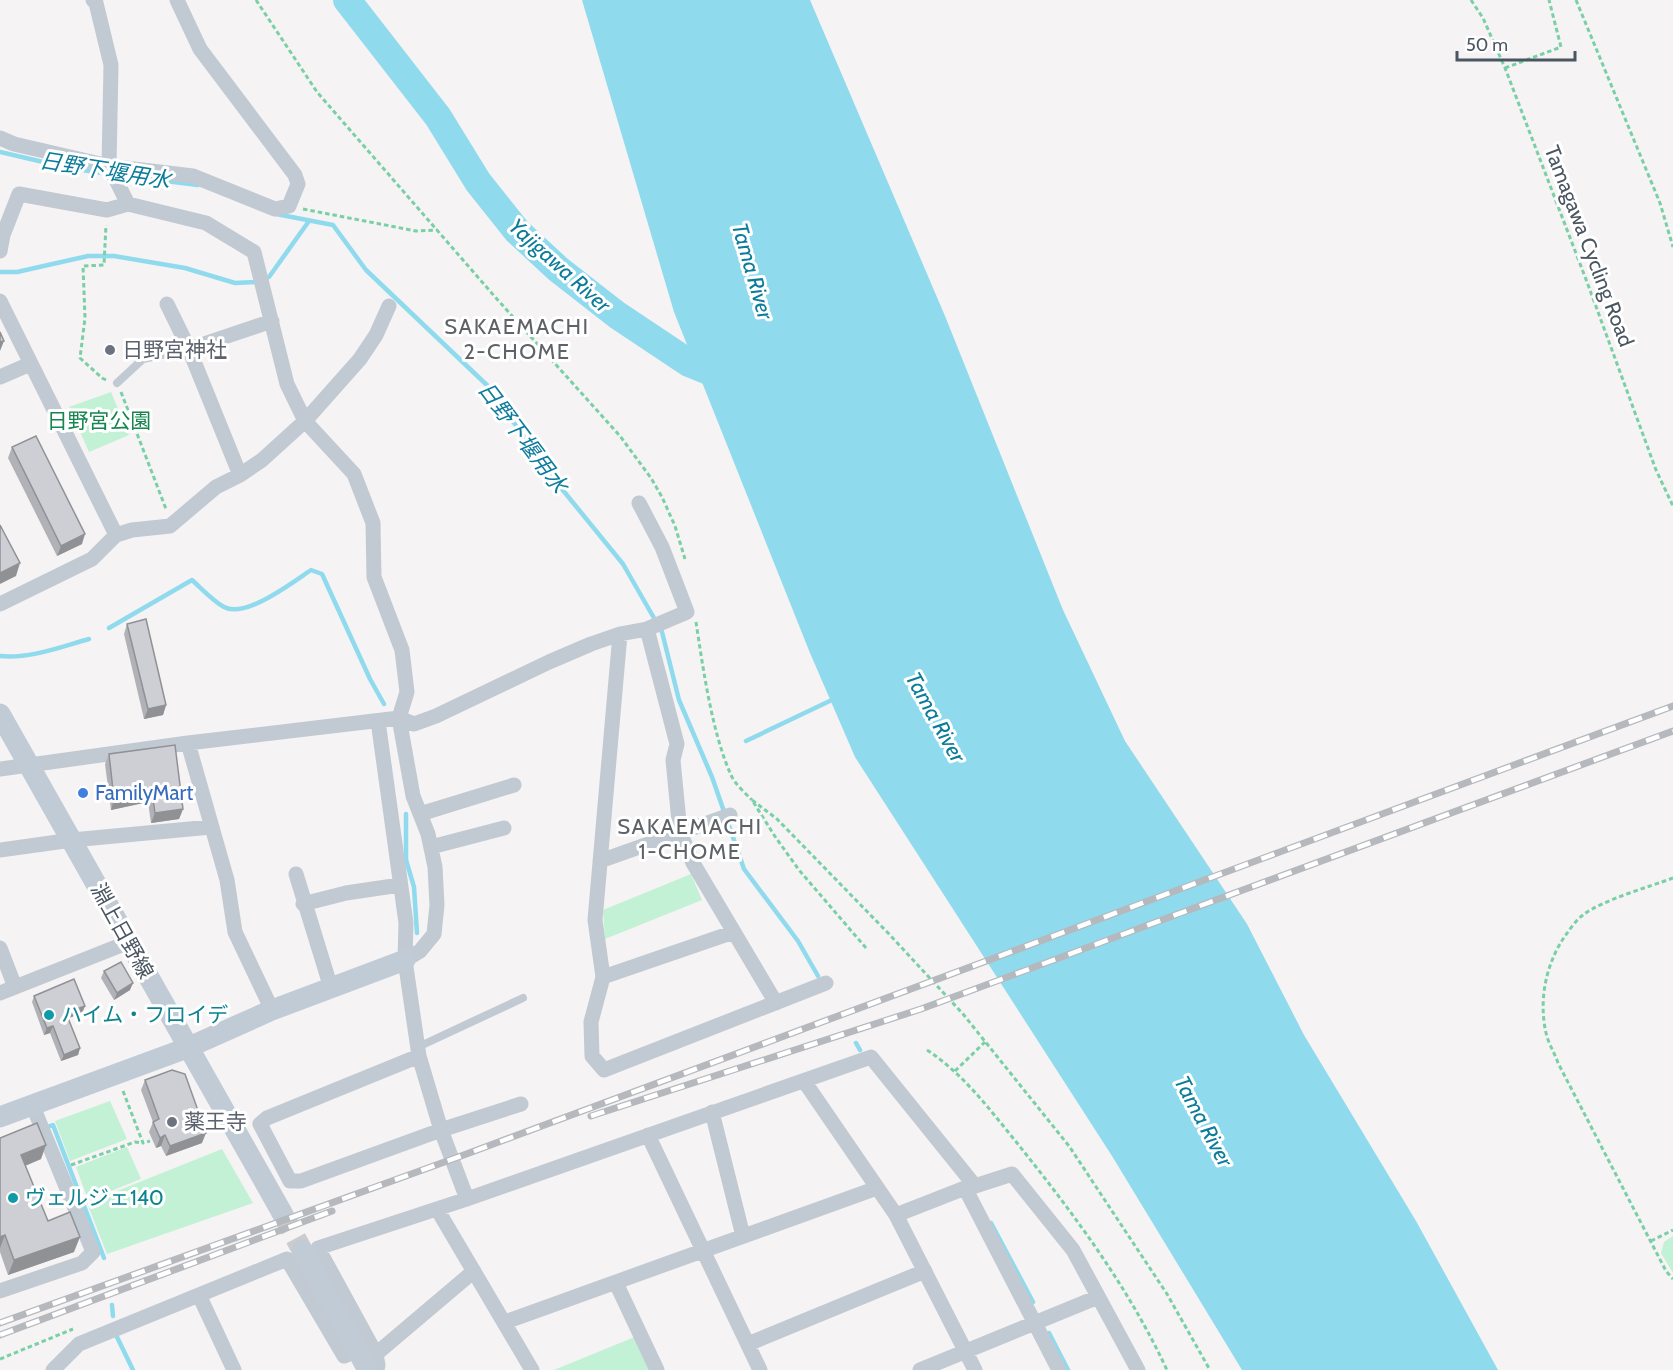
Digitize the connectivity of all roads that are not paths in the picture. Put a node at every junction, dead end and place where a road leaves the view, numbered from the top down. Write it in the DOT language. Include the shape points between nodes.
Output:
graph roads {
  1 [pos="93,0"];
  2 [pos="177,0"];
  3 [pos="0,138"];
  4 [pos="110,167"];
  5 [pos="126,201"];
  6 [pos="2,235"];
  7 [pos="0,251"];
  8 [pos="0,301"];
  9 [pos="167,303"];
  10 [pos="389,306"];
  11 [pos="272,321"];
  12 [pos="189,348"];
  13 [pos="30,364"];
  14 [pos="0,377"];
  15 [pos="117,383"];
  16 [pos="305,421"];
  17 [pos="240,475"];
  18 [pos="639,503"];
  19 [pos="116,535"];
  20 [pos="0,604"];
  21 [pos="655,626"];
  22 [pos="620,634"];
  23 [pos="0,714"];
  24 [pos="399,718"];
  25 [pos="378,721"];
  26 [pos="188,743"];
  27 [pos="28,765"];
  28 [pos="0,769"];
  29 [pos="514,785"];
  30 [pos="420,814"];
  31 [pos="724,816"];
  32 [pos="211,827"];
  33 [pos="504,828"];
  34 [pos="680,832"];
  35 [pos="72,840"];
  36 [pos="430,847"];
  37 [pos="0,850"];
  38 [pos="600,861"];
  39 [pos="296,874"];
  40 [pos="400,885"];
  41 [pos="303,904"];
  42 [pos="734,932"];
  43 [pos="129,942"];
  44 [pos="0,948"];
  45 [pos="405,960"];
  46 [pos="603,977"];
  47 [pos="826,983"];
  48 [pos="331,988"];
  49 [pos="7,990"];
  50 [pos="523,998"];
  51 [pos="776,1003"];
  52 [pos="272,1010"];
  53 [pos="187,1048"];
  54 [pos="419,1052"];
  55 [pos="804,1081"];
  56 [pos="521,1104"];
  57 [pos="712,1112"];
  58 [pos="0,1117"];
  59 [pos="39,1121"];
  60 [pos="441,1130"];
  61 [pos="648,1135"];
  62 [pos="970,1187"];
  63 [pos="877,1188"];
  64 [pos="467,1199"];
  65 [pos="437,1209"];
  66 [pos="281,1211"];
  67 [pos="896,1215"];
  68 [pos="743,1236"];
  69 [pos="302,1250"];
  70 [pos="702,1251"];
  71 [pos="474,1271"];
  72 [pos="925,1271"];
  73 [pos="616,1283"];
  74 [pos="0,1291"];
  75 [pos="199,1295"];
  76 [pos="1098,1297"];
  77 [pos="505,1322"];
  78 [pos="1036,1322"];
  79 [pos="748,1344"];
  80 [pos="966,1351"];
  81 [pos="367,1363"];
  82 [pos="53,1370"];
  83 [pos="234,1370"];
  84 [pos="532,1370"];
  85 [pos="657,1370"];
  86 [pos="760,1370"];
  87 [pos="920,1370"];
  88 [pos="975,1370"];
  89 [pos="1059,1370"];
  90 [pos="1138,1370"];
  1 -- 4 [label="street" via="111,65"];
  2 -- 4 [label="street" via="200,49 298,184 289,206 275,209 193,176"];
  3 -- 4 [label="street"];
  4 -- 5 [label="street"];
  5 -- 6 [label="street" via="107,210 19,194"];
  5 -- 11 [label="street" via="206,223 254,252"];
  6 -- 7 [label="street"];
  8 -- 13 [label="street"];
  9 -- 12 [label="street"];
  10 -- 16 [label="street" via="360,359"];
  11 -- 12 [label="street"];
  11 -- 16 [label="street" via="287,384"];
  12 -- 15 [label="lane" via="143,358"];
  12 -- 17 [label="street"];
  13 -- 14 [label="street"];
  13 -- 19 [label="street"];
  16 -- 17 [label="street"];
  16 -- 24 [label="street" via="354,474 373,523 374,577 402,650 407,692"];
  17 -- 19 [label="street" via="216,487 170,525"];
  18 -- 21 [label="street" via="662,547 687,612"];
  19 -- 20 [label="street" via="92,559"];
  21 -- 22 [label="street"];
  21 -- 34 [label="street" via="677,744 673,760"];
  22 -- 24 [label="street" via="549,662 436,716 414,724"];
  22 -- 38 [label="street"];
  23 -- 27 [label="main road, 淵上日野線"];
  24 -- 25 [label="street"];
  24 -- 30 [label="street"];
  25 -- 26 [label="street"];
  25 -- 40 [label="street"];
  26 -- 27 [label="street"];
  26 -- 32 [label="street"];
  27 -- 28 [label="street"];
  27 -- 35 [label="main road, 淵上日野線"];
  29 -- 30 [label="street"];
  30 -- 36 [label="street"];
  31 -- 34 [label="street"];
  32 -- 35 [label="street"];
  32 -- 52 [label="street" via="227,880 235,932"];
  33 -- 36 [label="street"];
  34 -- 38 [label="street"];
  34 -- 42 [label="street" via="693,863"];
  35 -- 37 [label="street"];
  35 -- 43 [label="main road, 淵上日野線"];
  36 -- 45 [label="street" via="435,867 434,934 420,951"];
  38 -- 46 [label="street" via="595,920"];
  39 -- 41 [label="street"];
  40 -- 41 [label="street"];
  40 -- 45 [label="street" via="406,923"];
  41 -- 48 [label="street"];
  42 -- 46 [label="street"];
  42 -- 51 [label="street"];
  43 -- 49 [label="street"];
  43 -- 53 [label="main road, 淵上日野線"];
  44 -- 49 [label="street"];
  45 -- 48 [label="main road"];
  45 -- 54 [label="street"];
  46 -- 51 [label="street" via="591,1022 592,1056 604,1070"];
  47 -- 51 [label="street"];
  48 -- 52 [label="main road"];
  50 -- 54 [label="lane"];
  52 -- 53 [label="main road"];
  53 -- 59 [label="main road"];
  53 -- 66 [label="main road, 淵上日野線"];
  54 -- 60 [label="street"];
  54 -- 60 [label="street" via="260,1124 290,1181 301,1181"];
  55 -- 57 [label="street"];
  55 -- 62 [label="street" via="871,1057"];
  55 -- 63 [label="street"];
  56 -- 60 [label="street"];
  57 -- 61 [label="street"];
  57 -- 68 [label="street"];
  58 -- 59 [label="main road"];
  59 -- 74 [label="street" via="93,1252 82,1263"];
  60 -- 64 [label="street"];
  61 -- 64 [label="street"];
  61 -- 70 [label="street"];
  62 -- 67 [label="street"];
  62 -- 76 [label="street" via="1012,1174 1073,1250"];
  62 -- 78 [label="street"];
  63 -- 67 [label="street"];
  63 -- 68 [label="street"];
  64 -- 65 [label="street"];
  65 -- 71 [label="street"];
  65 -- 81 [label="street" via="318,1248"];
  67 -- 72 [label="street"];
  68 -- 70 [label="street"];
  69 -- 81 [label="main road"];
  70 -- 73 [label="street"];
  70 -- 79 [label="street"];
  71 -- 77 [label="street"];
  71 -- 81 [label="street"];
  72 -- 79 [label="street"];
  72 -- 80 [label="street"];
  73 -- 77 [label="street"];
  73 -- 85 [label="street"];
  75 -- 81 [label="street" via="287,1259 344,1356"];
  75 -- 82 [label="street" via="79,1344"];
  75 -- 83 [label="street"];
  76 -- 78 [label="street"];
  76 -- 90 [label="street"];
  77 -- 84 [label="street"];
  78 -- 80 [label="street"];
  78 -- 89 [label="street"];
  79 -- 86 [label="street"];
  80 -- 87 [label="street"];
  80 -- 88 [label="street"];
}
